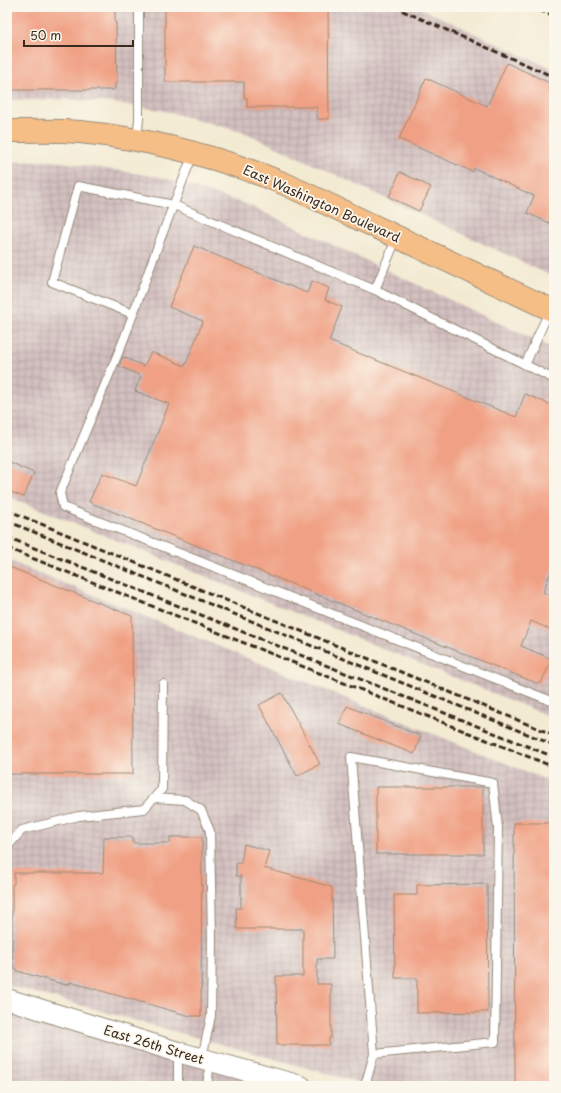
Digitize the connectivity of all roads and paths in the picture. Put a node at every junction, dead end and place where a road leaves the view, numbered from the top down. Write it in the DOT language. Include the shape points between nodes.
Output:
graph roads {
  1 [pos="139,7"];
  2 [pos="7,131"];
  3 [pos="137,140"];
  4 [pos="194,152"];
  5 [pos="174,205"];
  6 [pos="397,237"];
  7 [pos="375,290"];
  8 [pos="552,310"];
  9 [pos="133,314"];
  10 [pos="525,365"];
  11 [pos="554,379"];
  12 [pos="163,684"];
  13 [pos="554,702"];
  14 [pos="154,798"];
  15 [pos="7,847"];
  16 [pos="7,999"];
  17 [pos="178,1052"];
  18 [pos="374,1054"];
  19 [pos="206,1060"];
  20 [pos="178,1086"];
  21 [pos="207,1086"];
  22 [pos="301,1086"];
  23 [pos="366,1086"];
  1 -- 3 [label="lane"];
  2 -- 3 [label="main road, East Washington Boulevard" via="78,132"];
  3 -- 4 [label="main road, East Washington Boulevard"];
  4 -- 5 [label="lane"];
  4 -- 6 [label="main road, East Washington Boulevard" via="249,169 285,184"];
  5 -- 7 [label="lane"];
  5 -- 9 [label="lane"];
  5 -- 9 [label="lane" via="78,186 52,282"];
  6 -- 7 [label="lane"];
  6 -- 8 [label="main road, East Washington Boulevard"];
  7 -- 10 [label="lane"];
  8 -- 10 [label="lane"];
  9 -- 13 [label="lane" via="60,493 63,507"];
  10 -- 11 [label="lane"];
  12 -- 14 [label="lane" via="162,789"];
  14 -- 15 [label="lane" via="144,809 79,816 22,830"];
  14 -- 19 [label="lane" via="185,800 201,810 210,831 211,1016"];
  16 -- 17 [label="street, East 26th Street"];
  17 -- 19 [label="street, East 26th Street"];
  17 -- 20 [label="lane"];
  18 -- 18 [label="lane" via="367,960 351,757 493,783 498,828 495,1042"];
  18 -- 23 [label="lane"];
  19 -- 21 [label="lane"];
  19 -- 22 [label="street, East 26th Street"];
}
